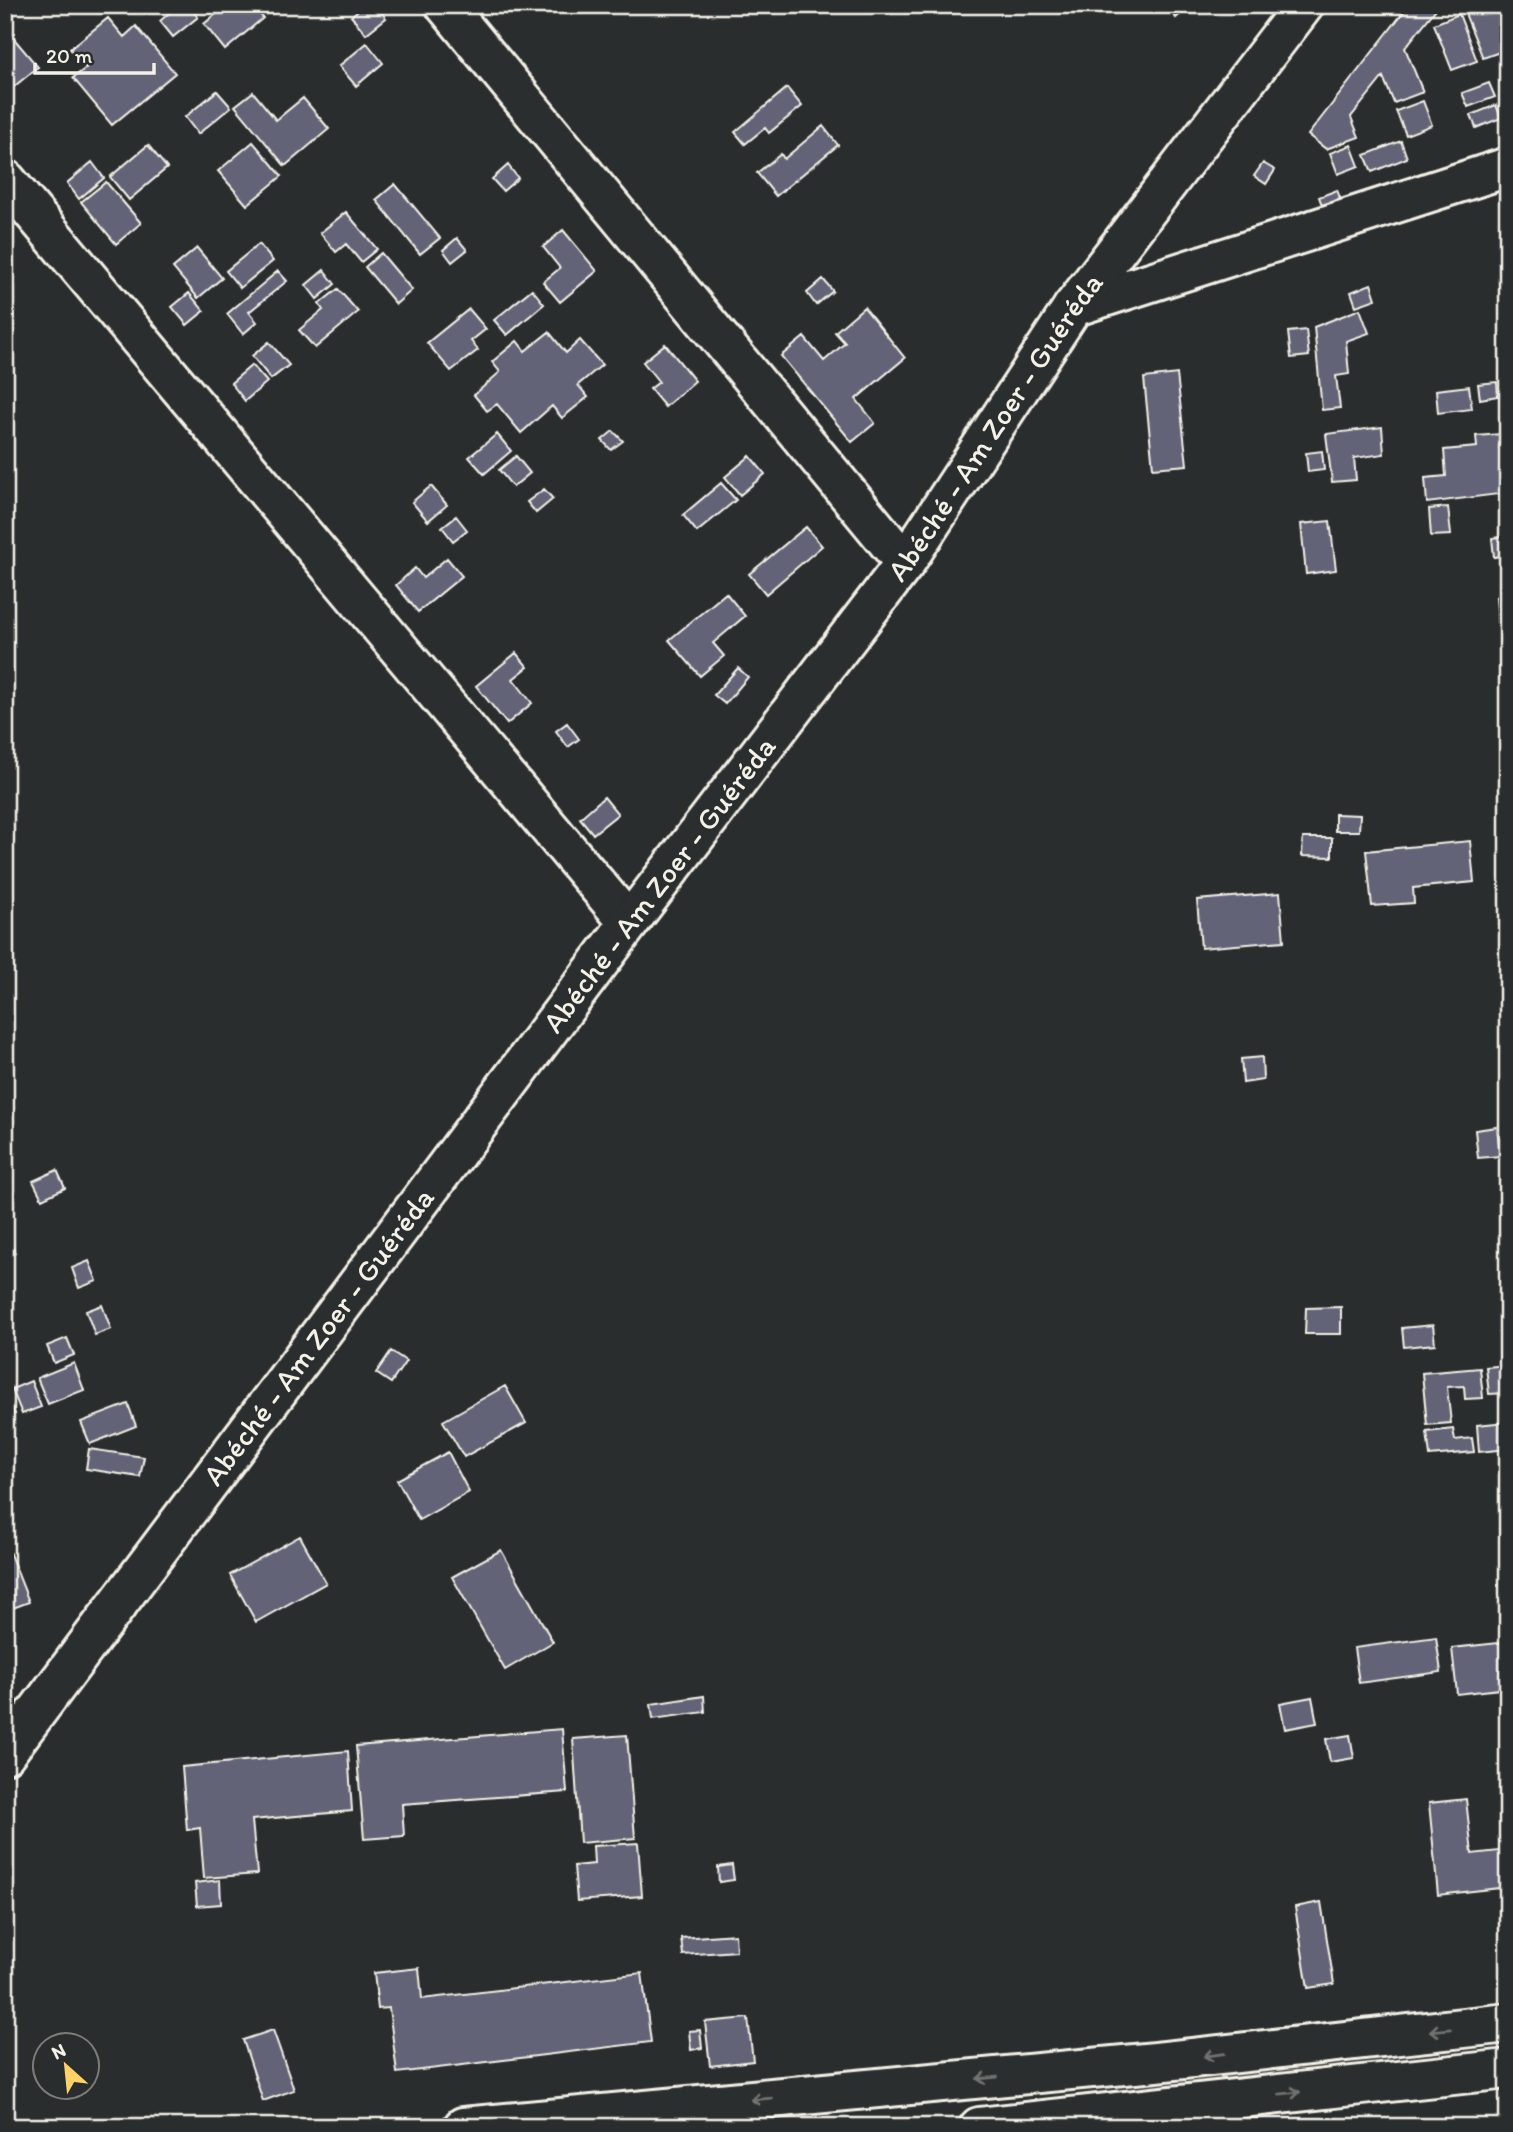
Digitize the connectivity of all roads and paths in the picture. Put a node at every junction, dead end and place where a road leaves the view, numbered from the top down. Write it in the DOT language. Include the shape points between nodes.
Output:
graph roads {
  1 [pos="445,5"];
  2 [pos="1304,5"];
  3 [pos="1508,167"];
  4 [pos="5,179"];
  5 [pos="1073,307"];
  6 [pos="905,563"];
  7 [pos="629,923"];
  8 [pos="5,1755"];
  9 [pos="1508,2023"];
  10 [pos="1508,2069"];
  11 [pos="463,2127"];
  12 [pos="979,2127"];
  1 -- 6 [label="main road"];
  2 -- 5 [label="main road, Abéché - Am Zoer - Guéréda"];
  3 -- 5 [label="main road"];
  4 -- 7 [label="main road"];
  5 -- 6 [label="main road, Abéché - Am Zoer - Guéréda"];
  6 -- 7 [label="main road, Abéché - Am Zoer - Guéréda"];
  7 -- 8 [label="main road, Abéché - Am Zoer - Guéréda"];
  9 -- 11 [label="main road, one-way" via="1156,2062"];
  12 -- 10 [label="main road, one-way"];
}
